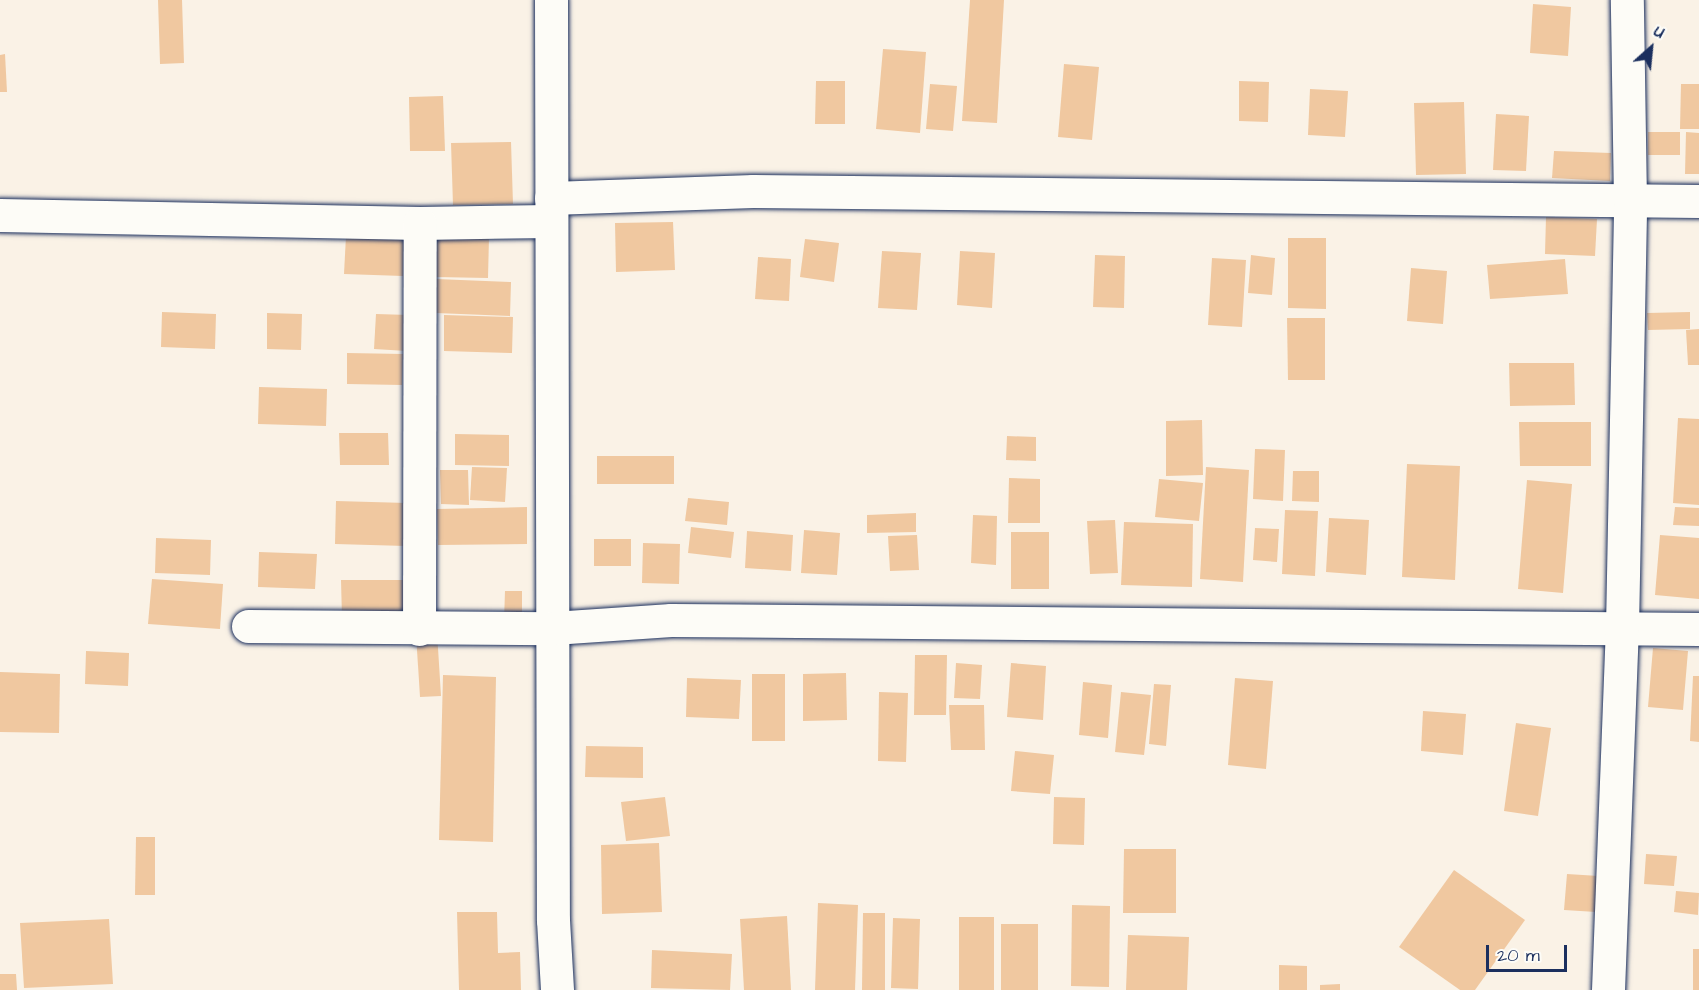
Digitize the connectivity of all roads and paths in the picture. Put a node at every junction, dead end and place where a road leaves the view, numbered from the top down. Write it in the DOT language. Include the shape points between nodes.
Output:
graph roads {
  1 [pos="551,0"];
  2 [pos="1627,0"];
  3 [pos="1699,201"];
  4 [pos="1630,202"];
  5 [pos="551,209"];
  6 [pos="0,215"];
  7 [pos="420,223"];
  8 [pos="248,626"];
  9 [pos="419,628"];
  10 [pos="553,628"];
  11 [pos="1622,628"];
  12 [pos="1699,629"];
  13 [pos="557,990"];
  14 [pos="1608,990"];
  1 -- 5 [label="street"];
  2 -- 4 [label="street"];
  3 -- 4 [label="street"];
  4 -- 5 [label="street" via="753,192"];
  4 -- 11 [label="street"];
  5 -- 7 [label="street"];
  5 -- 10 [label="street"];
  6 -- 7 [label="street"];
  7 -- 9 [label="street"];
  8 -- 9 [label="street"];
  9 -- 10 [label="street"];
  10 -- 11 [label="street" via="694,620"];
  10 -- 13 [label="street" via="553,920"];
  11 -- 12 [label="street"];
  11 -- 14 [label="street"];
}
